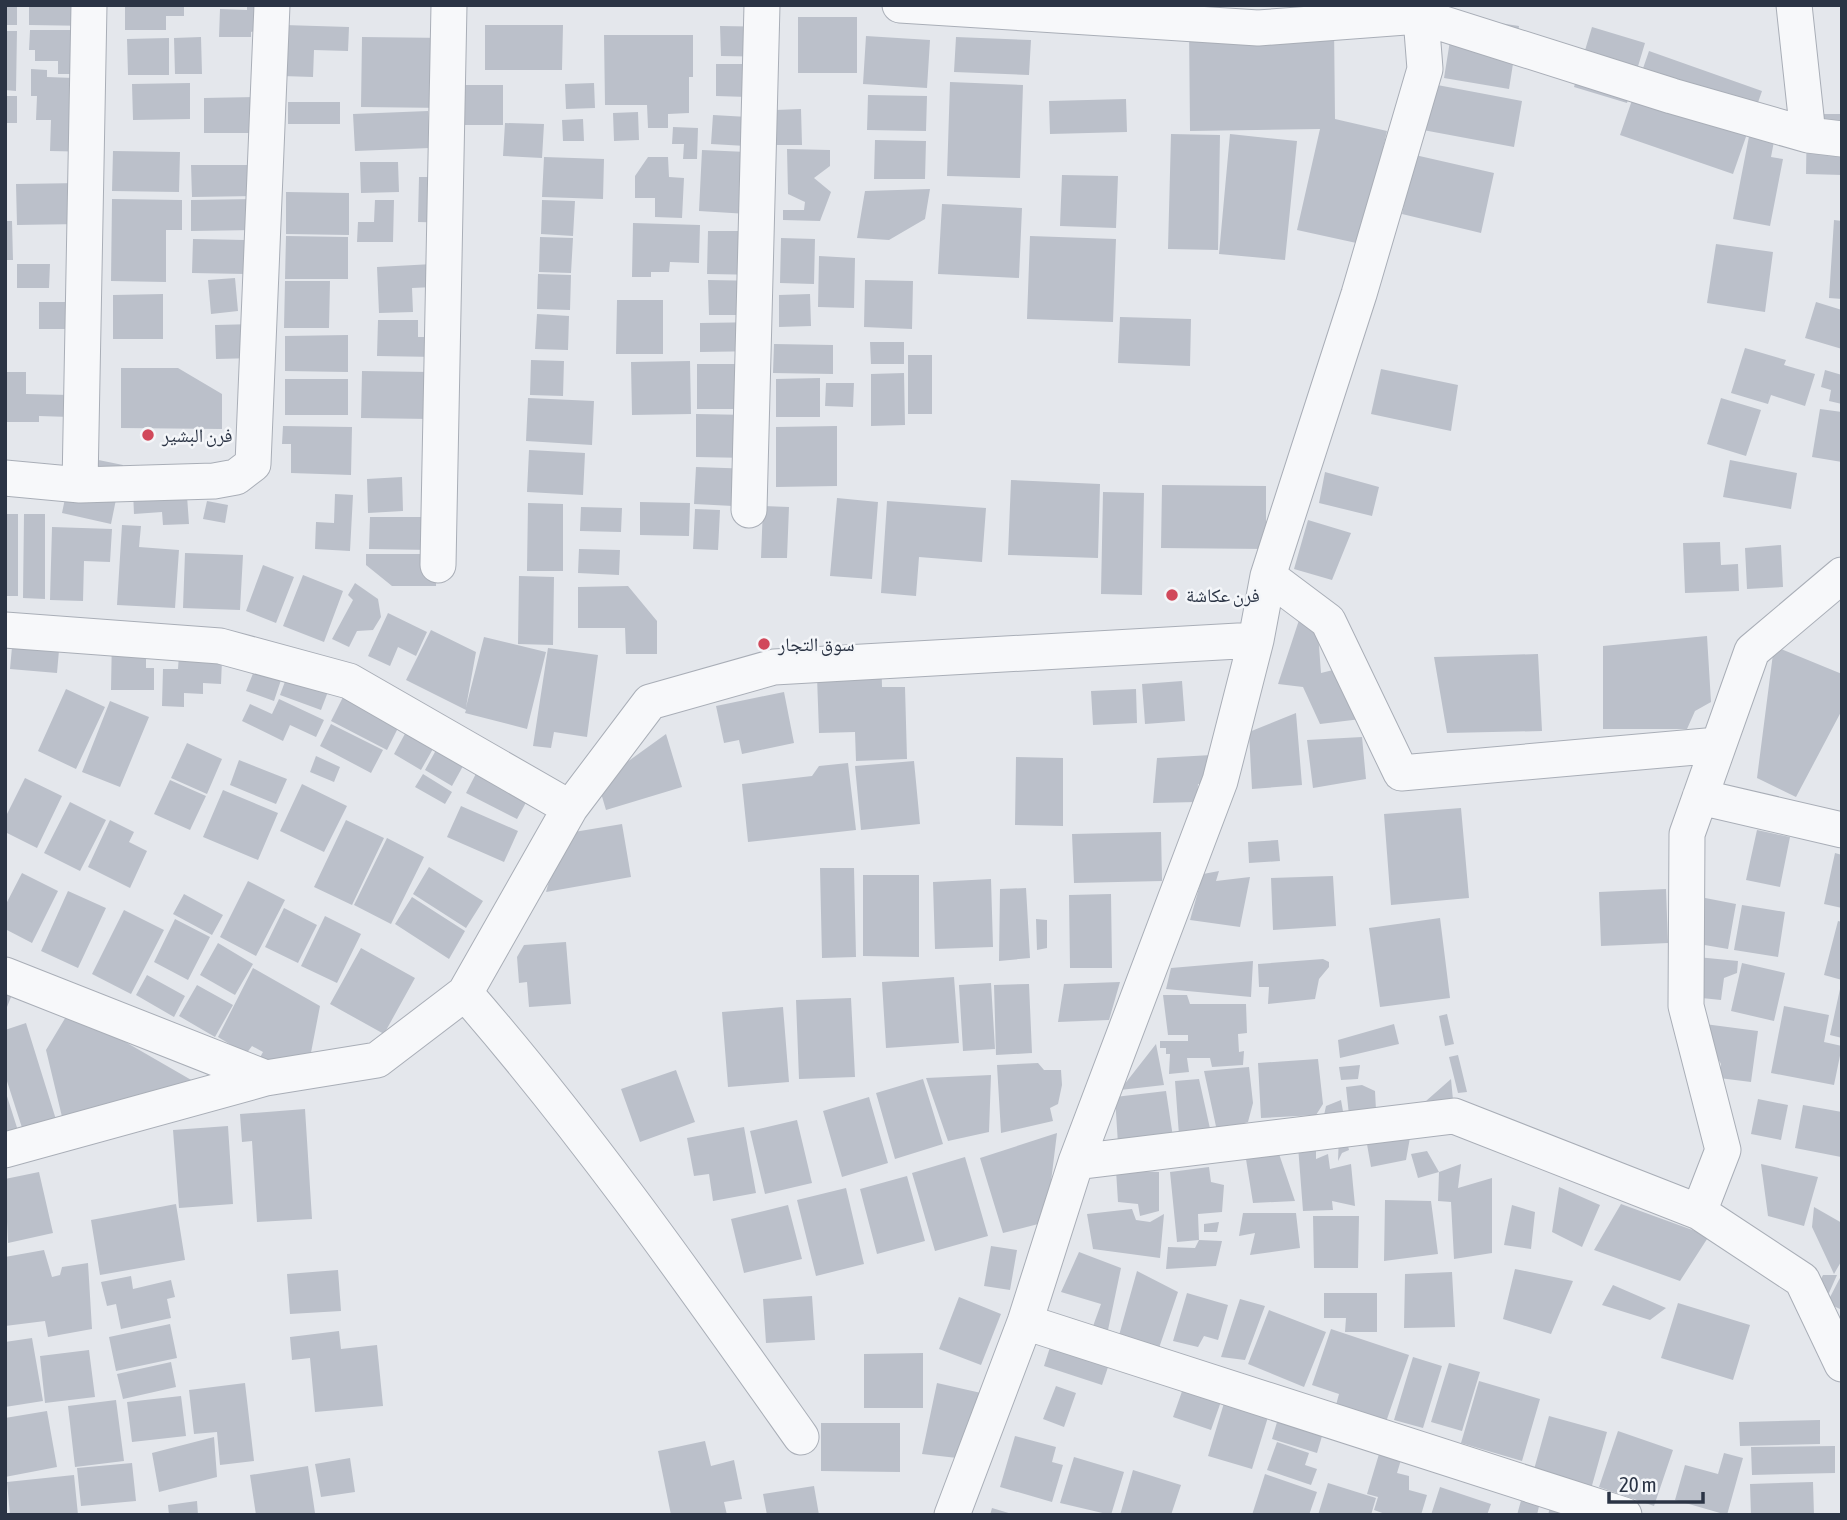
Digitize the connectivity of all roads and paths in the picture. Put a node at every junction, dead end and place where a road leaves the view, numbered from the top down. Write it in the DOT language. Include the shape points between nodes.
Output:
graph roads {
  1 [pos="89,5"];
  2 [pos="272,5"];
  3 [pos="449,5"];
  4 [pos="762,5"];
  5 [pos="900,5"];
  6 [pos="1223,5"];
  7 [pos="1794,5"];
  8 [pos="1420,11"];
  9 [pos="1258,28"];
  10 [pos="1808,135"];
  11 [pos="1842,139"];
  12 [pos="5,478"];
  13 [pos="80,485"];
  14 [pos="749,510"];
  15 [pos="438,565"];
  16 [pos="1842,575"];
  17 [pos="1268,576"];
  18 [pos="5,630"];
  19 [pos="1256,640"];
  20 [pos="1718,745"];
  21 [pos="1700,797"];
  22 [pos="570,808"];
  23 [pos="1842,830"];
  24 [pos="5,975"];
  25 [pos="465,993"];
  26 [pos="266,1078"];
  27 [pos="5,1150"];
  28 [pos="1076,1162"];
  29 [pos="1699,1212"];
  30 [pos="1025,1322"];
  31 [pos="1842,1364"];
  32 [pos="802,1437"];
  33 [pos="952,1515"];
  34 [pos="1624,1515"];
  1 -- 13 [label="street"];
  2 -- 13 [label="street" via="253,464 236,477 214,481"];
  3 -- 15 [label="street"];
  4 -- 14 [label="street"];
  5 -- 9 [label="street"];
  6 -- 9 [label="street"];
  7 -- 10 [label="street"];
  8 -- 9 [label="street"];
  8 -- 10 [label="street"];
  8 -- 17 [label="street" via="1424,69 1359,294"];
  10 -- 11 [label="street"];
  12 -- 13 [label="street"];
  16 -- 20 [label="street" via="1752,651"];
  17 -- 19 [label="street"];
  17 -- 20 [label="street" via="1328,621 1401,773"];
  18 -- 22 [label="street" via="220,646 349,681"];
  19 -- 22 [label="street" via="774,667 650,702"];
  19 -- 28 [label="street" via="1220,781"];
  20 -- 21 [label="street"];
  21 -- 23 [label="street"];
  21 -- 29 [label="street" via="1687,834 1686,1006 1723,1150"];
  22 -- 25 [label="street"];
  24 -- 26 [label="street"];
  25 -- 26 [label="street" via="377,1060"];
  25 -- 32 [label="street" via="535,1073"];
  26 -- 27 [label="street"];
  28 -- 29 [label="street" via="1454,1116"];
  28 -- 30 [label="street"];
  29 -- 31 [label="street" via="1802,1280"];
  30 -- 33 [label="street"];
  30 -- 34 [label="street"];
}
